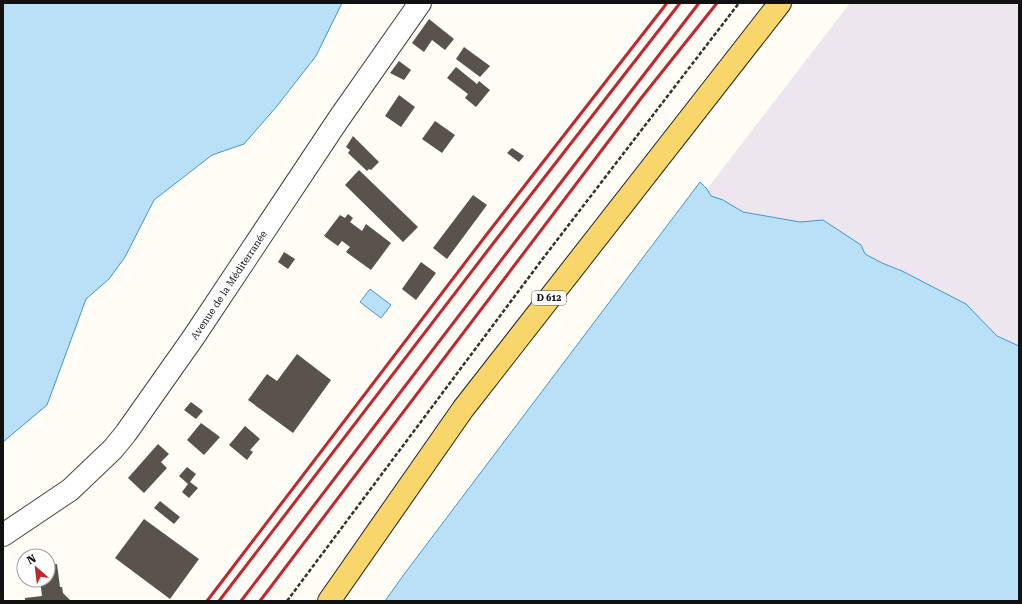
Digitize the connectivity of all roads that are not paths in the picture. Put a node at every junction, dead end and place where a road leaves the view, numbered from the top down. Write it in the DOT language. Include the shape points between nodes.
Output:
graph roads {
  1 [pos="420,3"];
  2 [pos="780,3"];
  3 [pos="3,535"];
  4 [pos="329,601"];
  1 -- 3 [label="street, Avenue de la Méditerranée" via="126,433 70,490"];
  2 -- 4 [label="main road, D 612" via="463,409"];
}
